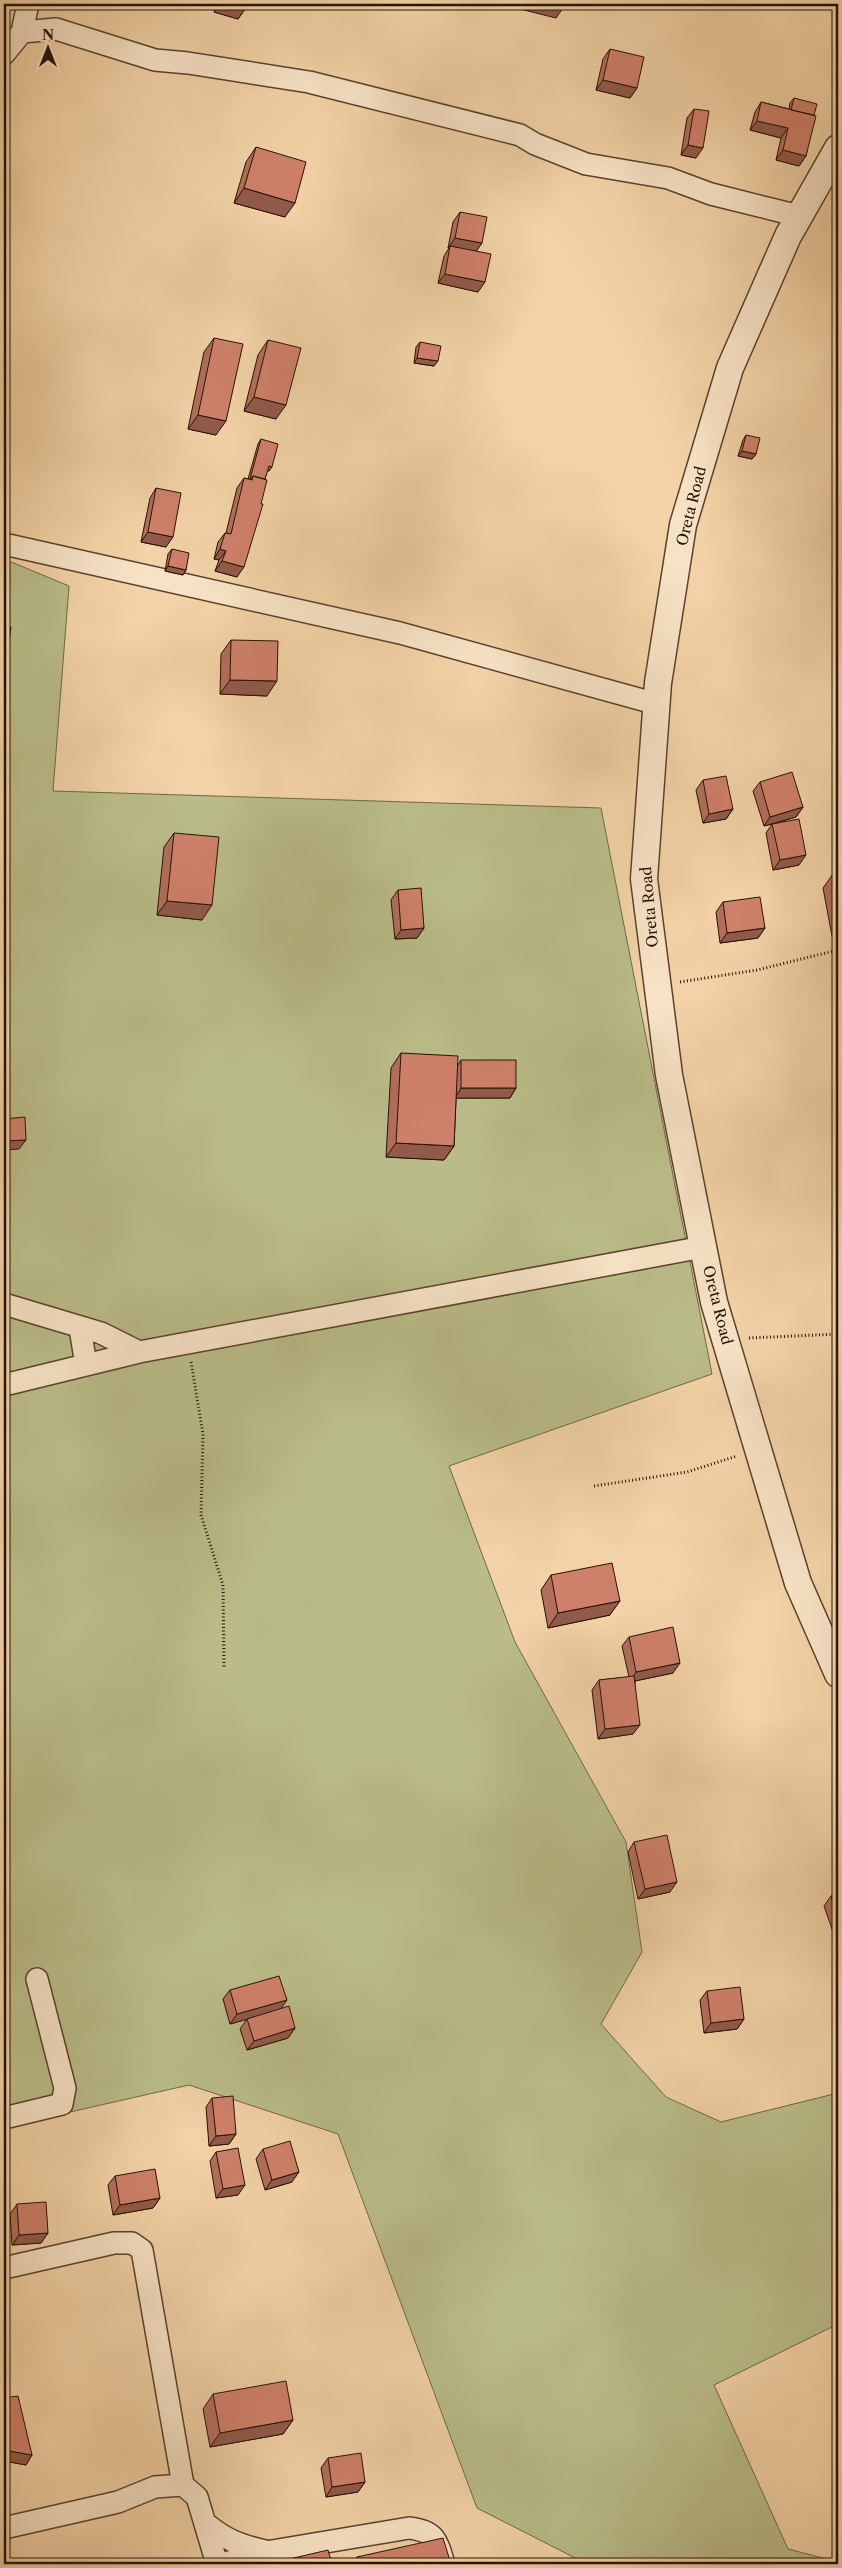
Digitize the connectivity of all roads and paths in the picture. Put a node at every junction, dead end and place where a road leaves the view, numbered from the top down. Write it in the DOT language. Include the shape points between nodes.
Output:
graph roads {
  1 [pos="28,4"];
  2 [pos="22,32"];
  3 [pos="4,54"];
  4 [pos="838,148"];
  5 [pos="800,216"];
  6 [pos="4,544"];
  7 [pos="657,704"];
  8 [pos="838,950"];
  9 [pos="657,985"];
  10 [pos="703,1246"];
  11 [pos="4,1304"];
  12 [pos="80,1328"];
  13 [pos="838,1334"];
  14 [pos="725,1338"];
  15 [pos="188,1343"];
  16 [pos="139,1352"];
  17 [pos="86,1365"];
  18 [pos="4,1385"];
  19 [pos="758,1450"];
  20 [pos="594,1486"];
  21 [pos="224,1667"];
  22 [pos="838,1674"];
  23 [pos="37,1979"];
  24 [pos="4,2118"];
  25 [pos="4,2268"];
  26 [pos="183,2485"];
  27 [pos="205,2523"];
  28 [pos="4,2528"];
  29 [pos="266,2552"];
  30 [pos="217,2564"];
  31 [pos="222,2564"];
  32 [pos="444,2564"];
  1 -- 2 [label="street"];
  2 -- 3 [label="street"];
  2 -- 5 [label="street" via="56,30 155,60 309,82 520,135 586,164 668,178 711,194"];
  4 -- 5 [label="street, Oreta Road"];
  5 -- 7 [label="street, Oreta Road" via="788,236 730,368 684,525"];
  6 -- 7 [label="street" via="400,633"];
  7 -- 9 [label="street, Oreta Road" via="644,879"];
  8 -- 9 [label="path" via="757,970"];
  9 -- 10 [label="street, Oreta Road" via="669,1075"];
  10 -- 14 [label="street, Oreta Road"];
  10 -- 15 [label="street"];
  11 -- 12 [label="street"];
  12 -- 16 [label="street" via="101,1333"];
  12 -- 17 [label="street"];
  13 -- 14 [label="path"];
  14 -- 19 [label="street, Oreta Road"];
  15 -- 16 [label="street"];
  15 -- 21 [label="path" via="203,1434 201,1515 223,1585"];
  16 -- 17 [label="street"];
  17 -- 18 [label="street"];
  19 -- 20 [label="path" via="687,1472"];
  19 -- 22 [label="street, Oreta Road" via="798,1583"];
  23 -- 24 [label="street" via="65,2088 62,2104"];
  25 -- 26 [label="street" via="114,2243 132,2243 142,2250"];
  26 -- 27 [label="street" via="197,2497"];
  26 -- 28 [label="street" via="155,2487 118,2502"];
  27 -- 29 [label="street" via="225,2539"];
  27 -- 30 [label="street"];
  29 -- 31 [label="street"];
  29 -- 32 [label="street" via="409,2528 424,2529 437,2539"];
}
